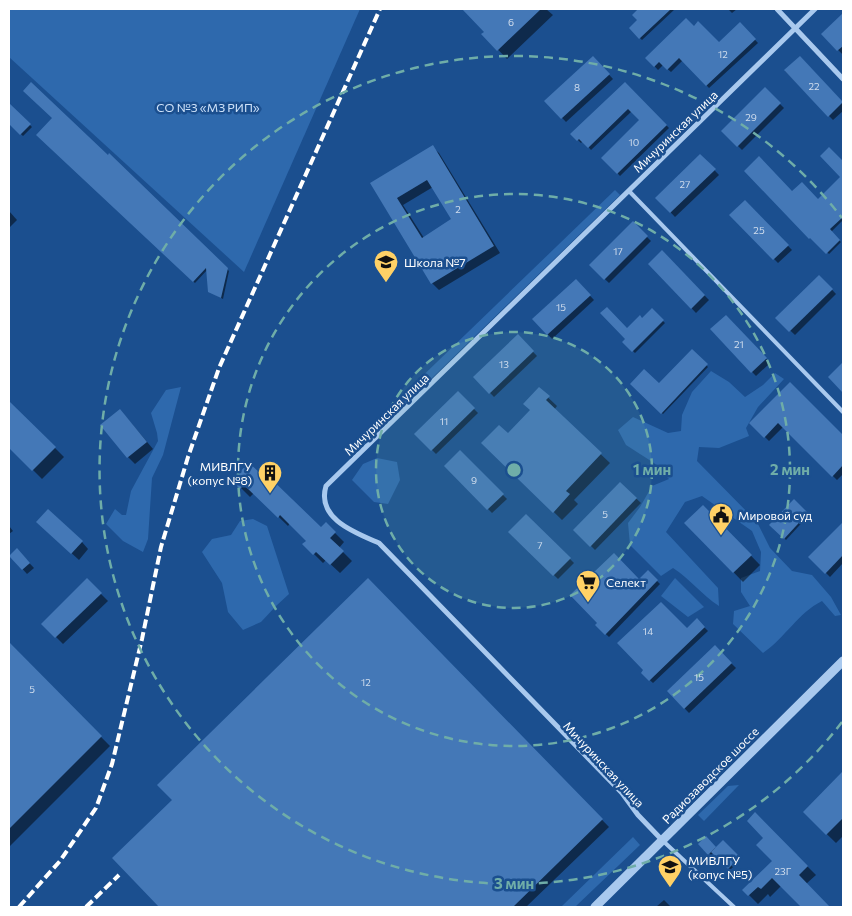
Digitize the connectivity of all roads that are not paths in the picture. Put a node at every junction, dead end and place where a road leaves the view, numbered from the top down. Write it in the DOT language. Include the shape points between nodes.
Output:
graph roads {
  1 [pos="778,9"];
  2 [pos="815,9"];
  3 [pos="796,28"];
  4 [pos="843,79"];
  5 [pos="629,191"];
  6 [pos="843,412"];
  7 [pos="843,661"];
  8 [pos="662,840"];
  9 [pos="595,907"];
  10 [pos="734,907"];
  1 -- 3 [label="street"];
  2 -- 3 [label="street, Мичуринская улица"];
  3 -- 4 [label="street"];
  3 -- 5 [label="street, Мичуринская улица"];
  5 -- 6 [label="lane"];
  5 -- 8 [label="street, Мичуринская улица" via="326,486 323,496 328,510 342,526 379,543 622,794"];
  7 -- 8 [label="street, Радиозаводское шоссе"];
  8 -- 9 [label="street, Радиозаводское шоссе"];
  8 -- 10 [label="lane"];
}
